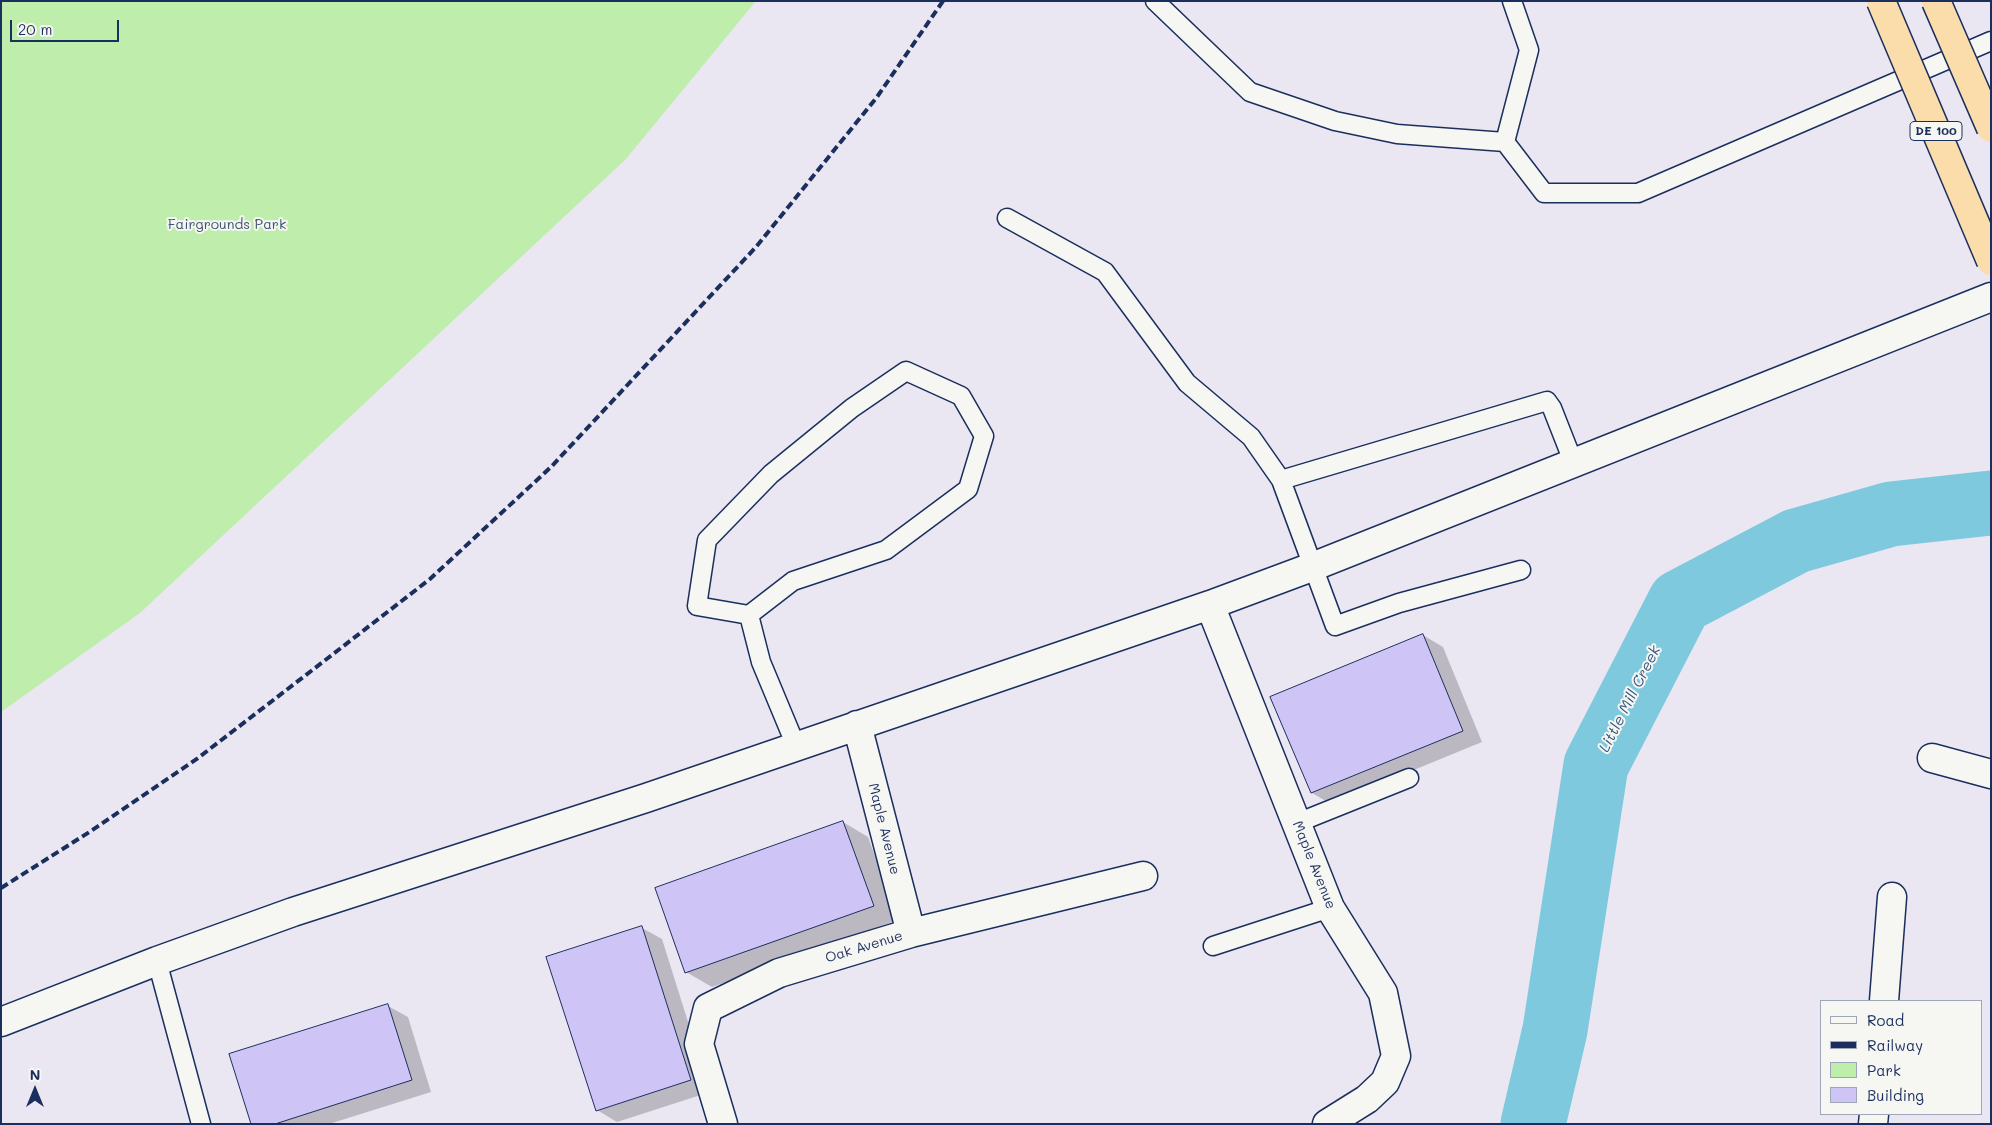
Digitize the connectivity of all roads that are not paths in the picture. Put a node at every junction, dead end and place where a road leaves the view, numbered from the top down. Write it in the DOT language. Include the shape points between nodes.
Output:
graph roads {
  1 [pos="1155,1"];
  2 [pos="1512,1"];
  3 [pos="1881,1"];
  4 [pos="1936,1"];
  5 [pos="1991,42"];
  6 [pos="1991,128"];
  7 [pos="1505,142"];
  8 [pos="1007,218"];
  9 [pos="1991,261"];
  10 [pos="1991,297"];
  11 [pos="1574,464"];
  12 [pos="1281,480"];
  13 [pos="1312,567"];
  14 [pos="1521,570"];
  15 [pos="1210,605"];
  16 [pos="749,615"];
  17 [pos="857,724"];
  18 [pos="796,746"];
  19 [pos="1932,758"];
  20 [pos="1991,774"];
  21 [pos="1409,778"];
  22 [pos="1297,823"];
  23 [pos="1143,876"];
  24 [pos="1892,897"];
  25 [pos="1330,908"];
  26 [pos="911,933"];
  27 [pos="1213,946"];
  28 [pos="157,961"];
  29 [pos="1884,1000"];
  30 [pos="1,1022"];
  31 [pos="201,1124"];
  32 [pos="722,1124"];
  33 [pos="1327,1124"];
  1 -- 7 [label="lane" via="1250,92 1335,121 1397,134"];
  2 -- 7 [label="lane" via="1529,50"];
  3 -- 9 [label="main road, DE 100, bridge"];
  4 -- 6 [label="main road, bridge"];
  5 -- 7 [label="lane" via="1638,193 1544,193"];
  8 -- 12 [label="lane" via="1105,272 1187,383 1251,438"];
  10 -- 11 [label="street"];
  11 -- 12 [label="lane" via="1547,401"];
  11 -- 13 [label="street"];
  12 -- 13 [label="lane"];
  13 -- 14 [label="lane" via="1335,626 1399,603"];
  13 -- 15 [label="street"];
  15 -- 17 [label="street"];
  15 -- 22 [label="street, Maple Avenue"];
  16 -- 16 [label="lane" via="793,581 886,550 968,489 984,436 961,396 906,371 852,408 771,474 720,526 707,540 697,606"];
  16 -- 18 [label="lane" via="762,662"];
  17 -- 18 [label="street"];
  17 -- 26 [label="street, Maple Avenue"];
  18 -- 28 [label="street" via="293,912"];
  19 -- 20 [label="street"];
  21 -- 22 [label="lane"];
  22 -- 25 [label="street, Maple Avenue"];
  23 -- 26 [label="street, Oak Avenue"];
  24 -- 29 [label="street"];
  25 -- 27 [label="lane"];
  25 -- 33 [label="street, Maple Avenue" via="1383,994 1396,1056 1385,1082 1367,1099"];
  26 -- 32 [label="street, Oak Avenue" via="779,973 708,1008 699,1044"];
  28 -- 30 [label="street"];
  28 -- 31 [label="lane"];
}
